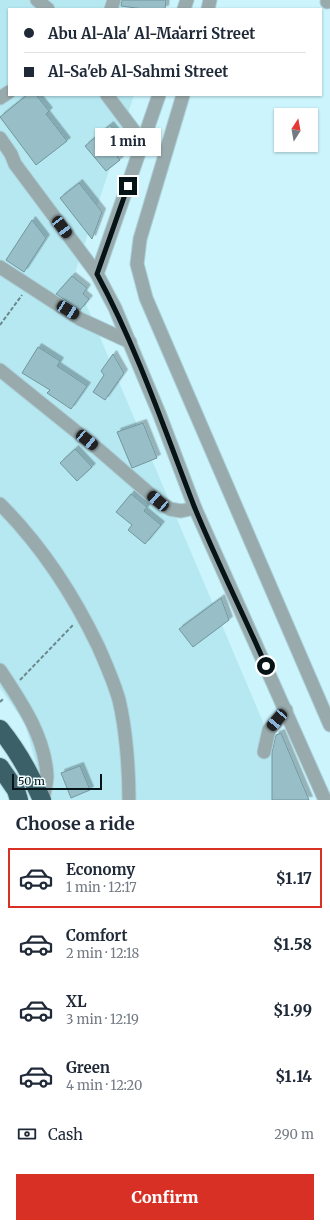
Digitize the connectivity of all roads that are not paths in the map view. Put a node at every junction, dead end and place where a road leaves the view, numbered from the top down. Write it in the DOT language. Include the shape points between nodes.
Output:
graph roads {
  1 [pos="37,0"];
  2 [pos="47,8"];
  3 [pos="108,96"];
  4 [pos="159,96"];
  5 [pos="183,96"];
  6 [pos="0,138"];
  7 [pos="143,143"];
  8 [pos="0,150"];
  9 [pos="15,164"];
  10 [pos="0,267"];
  11 [pos="97,274"];
  12 [pos="130,342"];
  13 [pos="0,370"];
  14 [pos="0,504"];
  15 [pos="195,508"];
  16 [pos="0,670"];
  17 [pos="286,710"];
  18 [pos="330,725"];
  19 [pos="0,729"];
  20 [pos="264,752"];
  21 [pos="0,767"];
  22 [pos="19,800"];
  23 [pos="43,800"];
  24 [pos="129,800"];
  25 [pos="325,800"];
  1 -- 2 [label="street"];
  3 -- 7 [label="street"];
  4 -- 7 [label="street"];
  5 -- 18 [label="street" via="143,227 138,252 139,274 146,298"];
  6 -- 9 [label="street"];
  7 -- 11 [label="street"];
  8 -- 9 [label="street"];
  9 -- 11 [label="street"];
  10 -- 12 [label="street" via="80,319"];
  11 -- 12 [label="street"];
  12 -- 15 [label="street"];
  13 -- 15 [label="street" via="158,501 175,510"];
  14 -- 24 [label="street" via="67,587 106,663 119,700"];
  15 -- 17 [label="street"];
  16 -- 23 [label="street" via="32,722 44,757 47,777"];
  17 -- 20 [label="street" via="269,730"];
  17 -- 25 [label="street"];
  19 -- 23 [label="highway" via="10,741"];
  21 -- 22 [label="highway" via="16,790"];
}
